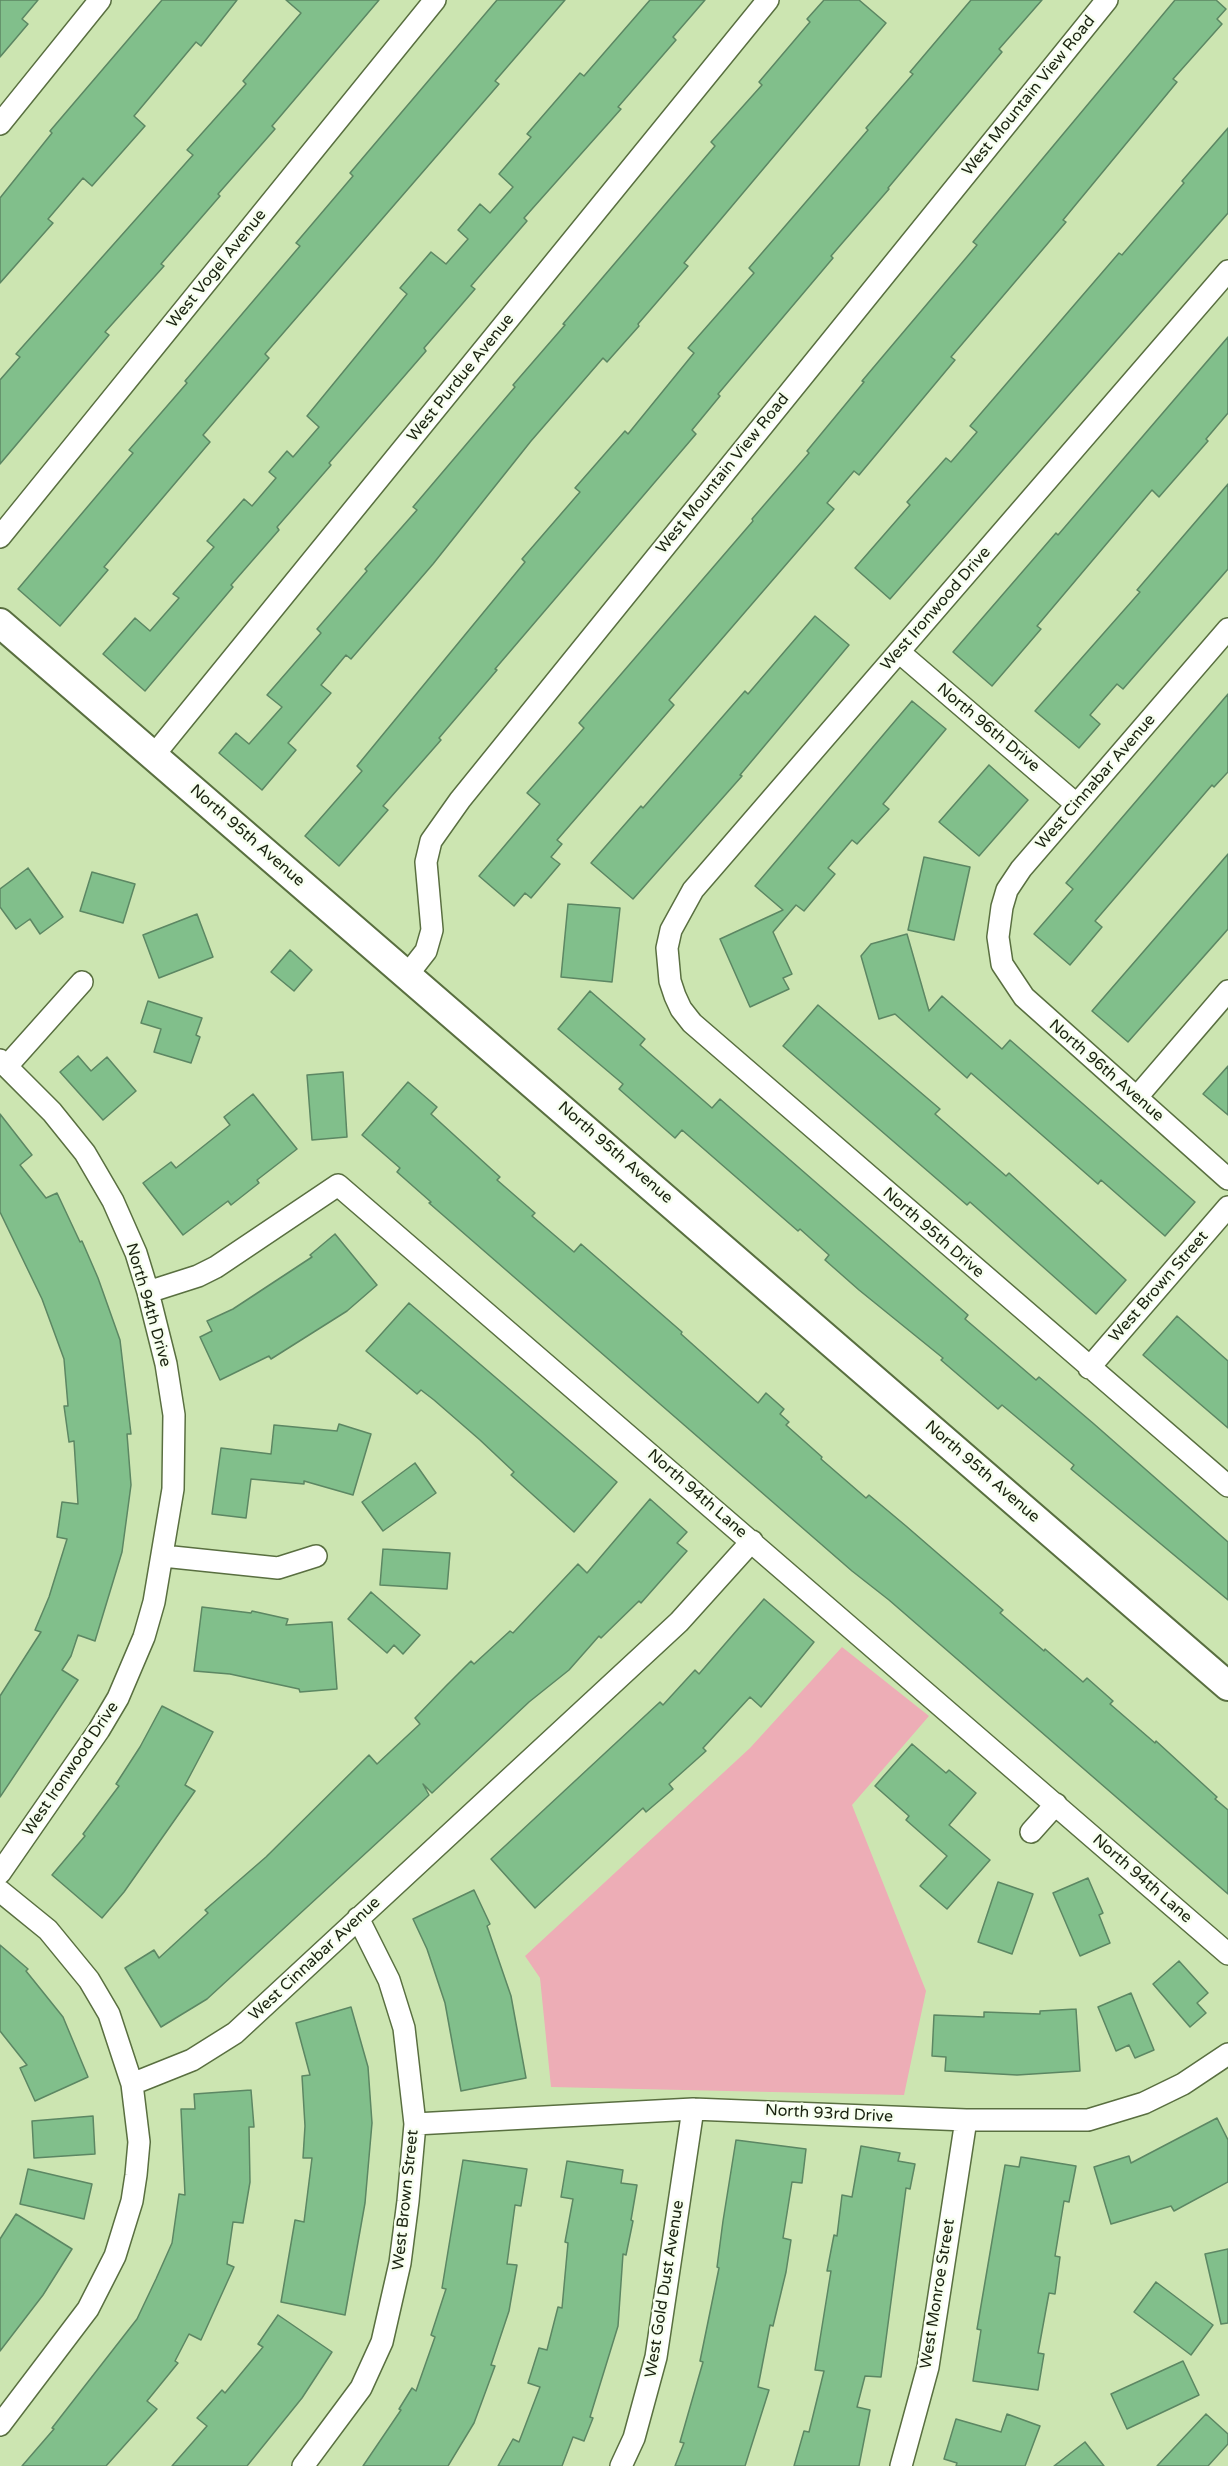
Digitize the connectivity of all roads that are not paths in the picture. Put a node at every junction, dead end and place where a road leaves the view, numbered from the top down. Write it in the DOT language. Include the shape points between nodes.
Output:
graph roads {
  1 [pos="100,0"];
  2 [pos="435,0"];
  3 [pos="768,0"];
  4 [pos="1107,0"];
  5 [pos="0,124"];
  6 [pos="1228,271"];
  7 [pos="0,537"];
  8 [pos="0,623"];
  9 [pos="1228,629"];
  10 [pos="899,652"];
  11 [pos="154,755"];
  12 [pos="1076,804"];
  13 [pos="999,952"];
  14 [pos="668,960"];
  15 [pos="408,974"];
  16 [pos="82,982"];
  17 [pos="1228,991"];
  18 [pos="4,1063"];
  19 [pos="1137,1097"];
  20 [pos="1228,1179"];
  21 [pos="1228,1207"];
  22 [pos="148,1292"];
  23 [pos="1089,1368"];
  24 [pos="1228,1486"];
  25 [pos="752,1541"];
  26 [pos="163,1556"];
  27 [pos="316,1556"];
  28 [pos="1228,1686"];
  29 [pos="1056,1804"];
  30 [pos="1031,1832"];
  31 [pos="0,1873"];
  32 [pos="0,1891"];
  33 [pos="358,1918"];
  34 [pos="1228,1954"];
  35 [pos="1228,2054"];
  36 [pos="132,2084"];
  37 [pos="693,2109"];
  38 [pos="966,2120"];
  39 [pos="415,2124"];
  40 [pos="0,2425"];
  41 [pos="303,2466"];
  42 [pos="621,2466"];
  43 [pos="901,2466"];
  1 -- 5 [label="street"];
  2 -- 7 [label="street, West Vogel Avenue"];
  3 -- 11 [label="street, West Purdue Avenue"];
  4 -- 15 [label="street, West Mountain View Road" via="460,800 431,841 426,862 432,930 426,951"];
  6 -- 10 [label="street, West Ironwood Drive"];
  8 -- 11 [label="street, North 95th Avenue"];
  9 -- 12 [label="street, West Cinnabar Avenue"];
  10 -- 12 [label="street, North 96th Drive"];
  10 -- 14 [label="street, West Ironwood Drive" via="693,890 671,930"];
  11 -- 15 [label="street, North 95th Avenue"];
  12 -- 13 [label="street, West Cinnabar Avenue" via="1007,890 999,923"];
  13 -- 19 [label="street, North 96th Avenue" via="1007,975 1024,997"];
  14 -- 23 [label="street, North 95th Drive" via="675,996 692,1023"];
  15 -- 28 [label="street, North 95th Avenue"];
  16 -- 18 [label="street"];
  17 -- 19 [label="street"];
  18 -- 22 [label="street, North 94th Drive" via="85,1153 113,1200"];
  19 -- 20 [label="street, North 96th Avenue"];
  21 -- 23 [label="street, West Brown Street"];
  22 -- 25 [label="street, North 94th Lane" via="216,1267 338,1185"];
  22 -- 26 [label="street, North 94th Drive" via="174,1415 173,1489"];
  23 -- 24 [label="street, North 95th Drive"];
  25 -- 29 [label="street, North 94th Lane"];
  25 -- 33 [label="street, West Cinnabar Avenue" via="679,1622"];
  26 -- 27 [label="street" via="278,1568"];
  26 -- 31 [label="street, West Ironwood Drive" via="144,1637 118,1698 75,1769"];
  29 -- 30 [label="street"];
  29 -- 34 [label="street, North 94th Lane"];
  32 -- 36 [label="street" via="48,1930 89,1980 109,2014"];
  33 -- 36 [label="street, West Cinnabar Avenue" via="235,2033 192,2060"];
  33 -- 39 [label="street, West Brown Street" via="389,1980 402,2020"];
  35 -- 38 [label="street, North 93rd Drive" via="1183,2084 1144,2103 1088,2120"];
  36 -- 40 [label="street" via="139,2142 136,2175 115,2256 87,2309"];
  37 -- 38 [label="street, North 93rd Drive"];
  37 -- 39 [label="street, North 93rd Drive"];
  37 -- 42 [label="street, West Gold Dust Avenue" via="656,2357 634,2438"];
  38 -- 43 [label="street, West Monroe Street" via="928,2367"];
  39 -- 41 [label="street, West Brown Street" via="400,2263 381,2342 361,2388"];
}
